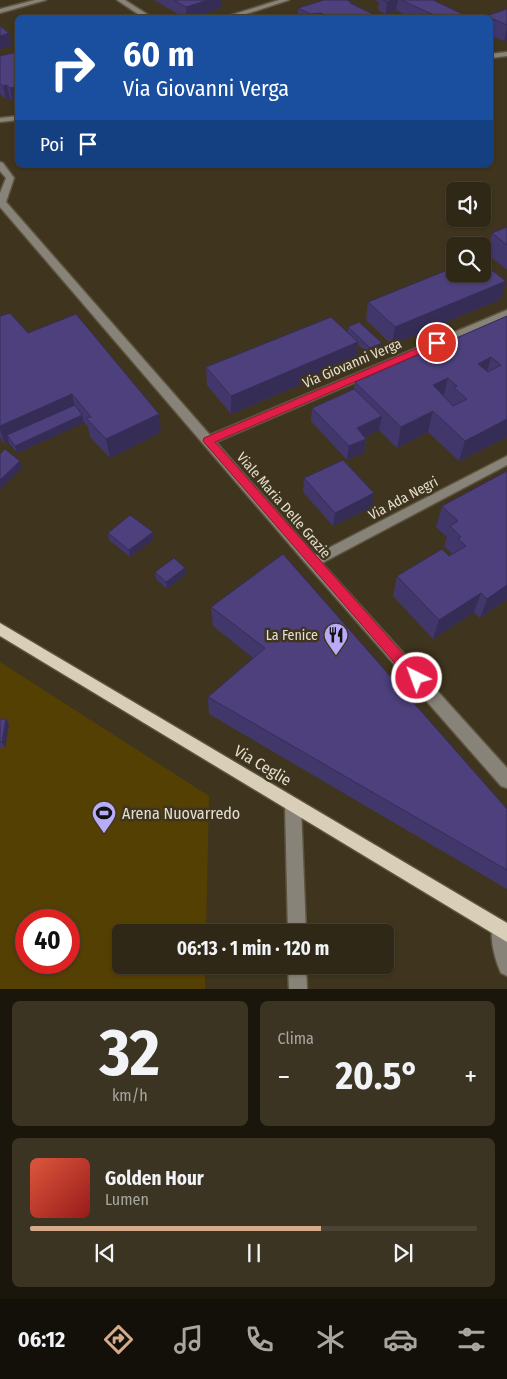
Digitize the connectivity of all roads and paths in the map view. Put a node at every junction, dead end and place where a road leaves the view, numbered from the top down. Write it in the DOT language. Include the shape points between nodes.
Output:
graph roads {
  1 [pos="43,0"];
  2 [pos="120,0"];
  3 [pos="286,0"];
  4 [pos="0,11"];
  5 [pos="145,15"];
  6 [pos="235,15"];
  7 [pos="507,54"];
  8 [pos="493,56"];
  9 [pos="15,118"];
  10 [pos="0,120"];
  11 [pos="0,165"];
  12 [pos="0,202"];
  13 [pos="507,313"];
  14 [pos="208,441"];
  15 [pos="507,460"];
  16 [pos="313,562"];
  17 [pos="0,629"];
  18 [pos="507,780"];
  19 [pos="293,806"];
  20 [pos="297,924"];
  21 [pos="504,930"];
  22 [pos="507,966"];
  23 [pos="297,974"];
  24 [pos="298,989"];
  1 -- 4 [label="street"];
  2 -- 5 [label="street"];
  3 -- 6 [label="street"];
  7 -- 8 [label="street"];
  9 -- 10 [label="street"];
  11 -- 12 [label="street" via="10,178"];
  12 -- 14 [label="street, Viale Maria Delle Grazie"];
  13 -- 14 [label="street, Via Giovanni Verga"];
  14 -- 16 [label="street, Viale Maria Delle Grazie"];
  15 -- 16 [label="street, Via Ada Negri"];
  16 -- 18 [label="street, Viale Maria Delle Grazie"];
  17 -- 19 [label="main road, Via Ceglie"];
  19 -- 20 [label="street"];
  19 -- 21 [label="main road, Via Ceglie"];
  21 -- 22 [label="street"];
  23 -- 24 [label="street"];
}
